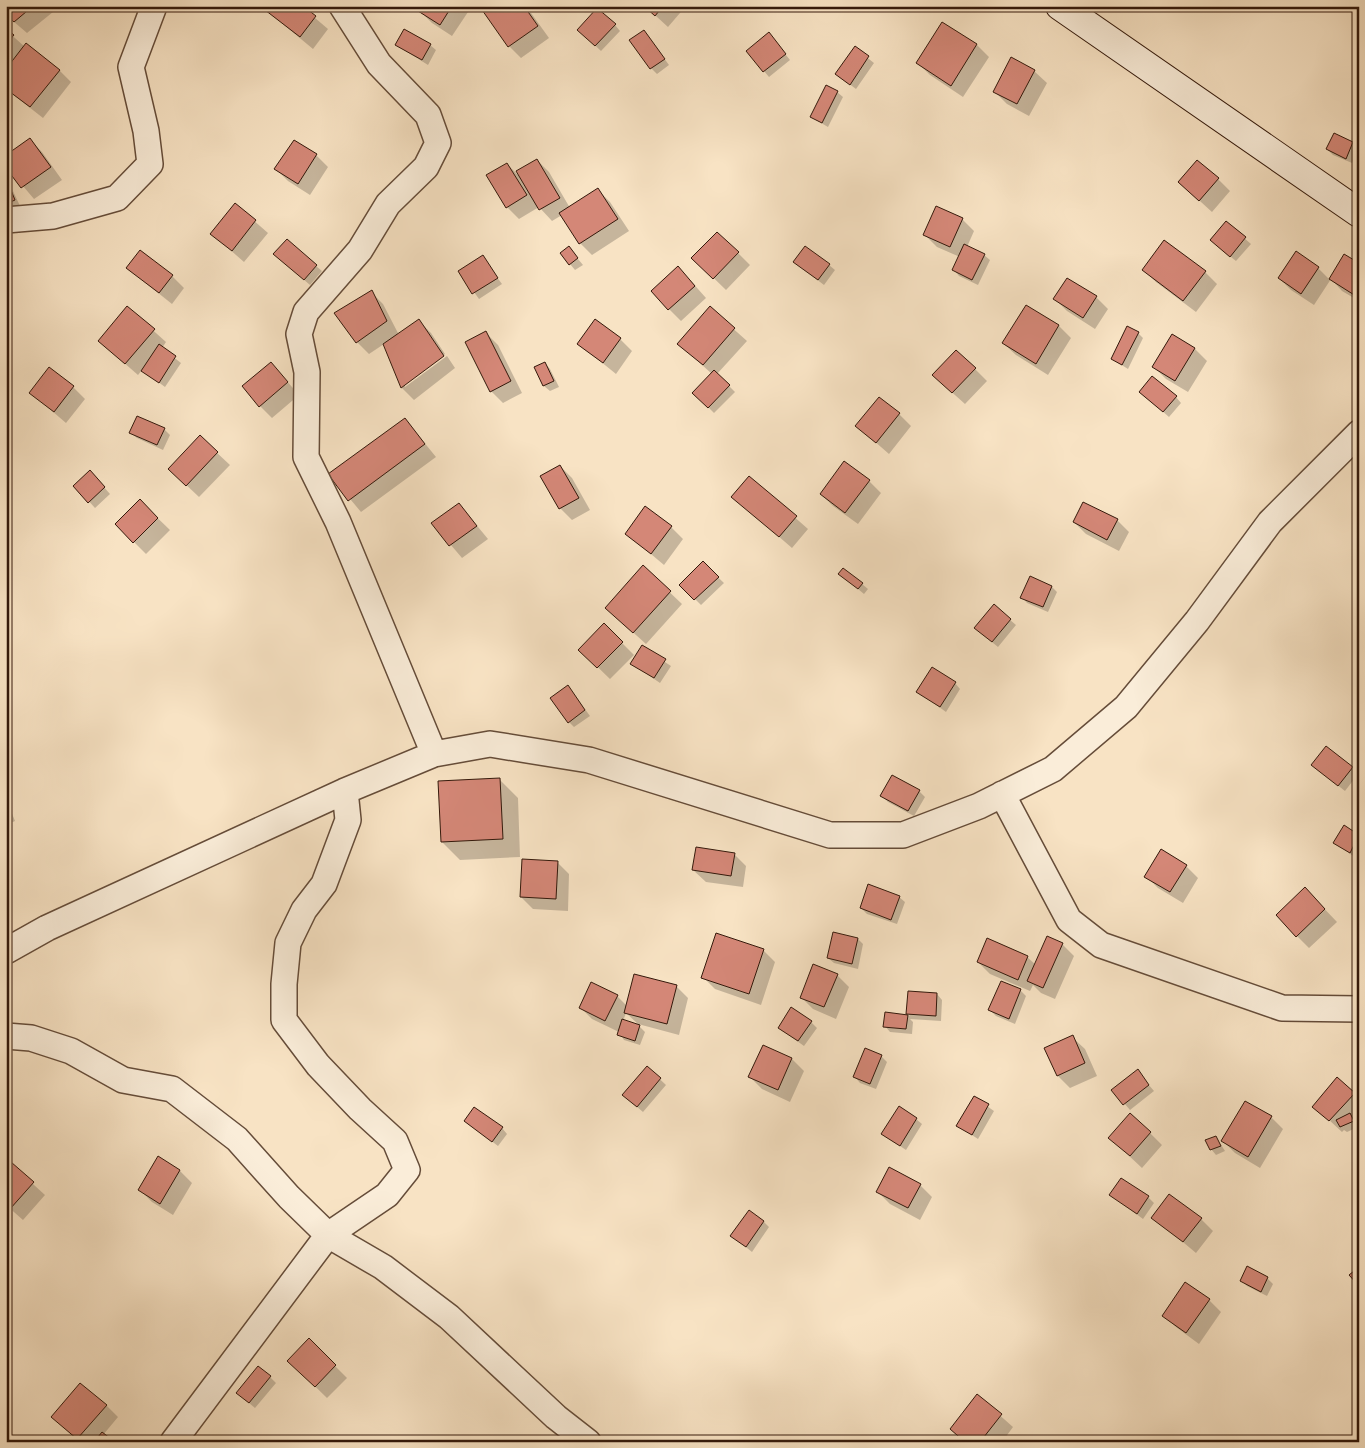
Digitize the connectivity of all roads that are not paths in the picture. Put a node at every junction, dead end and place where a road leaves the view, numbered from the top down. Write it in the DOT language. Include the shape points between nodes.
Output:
graph roads {
  1 [pos="154,6"];
  2 [pos="342,6"];
  3 [pos="1060,6"];
  4 [pos="1358,212"];
  5 [pos="6,220"];
  6 [pos="1359,433"];
  7 [pos="434,754"];
  8 [pos="345,791"];
  9 [pos="1002,794"];
  10 [pos="6,951"];
  11 [pos="1359,1009"];
  12 [pos="6,1036"];
  13 [pos="328,1235"];
  14 [pos="173,1442"];
  15 [pos="588,1442"];
  1 -- 5 [label="street" via="131,67 150,164 117,198 53,216"];
  2 -- 7 [label="street" via="379,64 428,115 438,143 426,167 388,204 360,250 306,312 299,334 307,372 306,456 338,522"];
  3 -- 4 [label="street"];
  6 -- 9 [label="street" via="1270,522 1126,707 1053,769"];
  7 -- 8 [label="street"];
  7 -- 9 [label="street" via="490,744 589,760 830,835 903,835"];
  8 -- 10 [label="street" via="47,928"];
  8 -- 13 [label="street" via="348,820 324,884 304,910 288,943 284,1020 318,1065 395,1141 407,1170 387,1195"];
  9 -- 11 [label="street" via="1069,920 1101,944 1282,1008"];
  12 -- 13 [label="street" via="31,1038 72,1051 123,1080 172,1090 237,1139"];
  13 -- 14 [label="street"];
  13 -- 15 [label="street" via="383,1267 448,1317 556,1417"];
}
